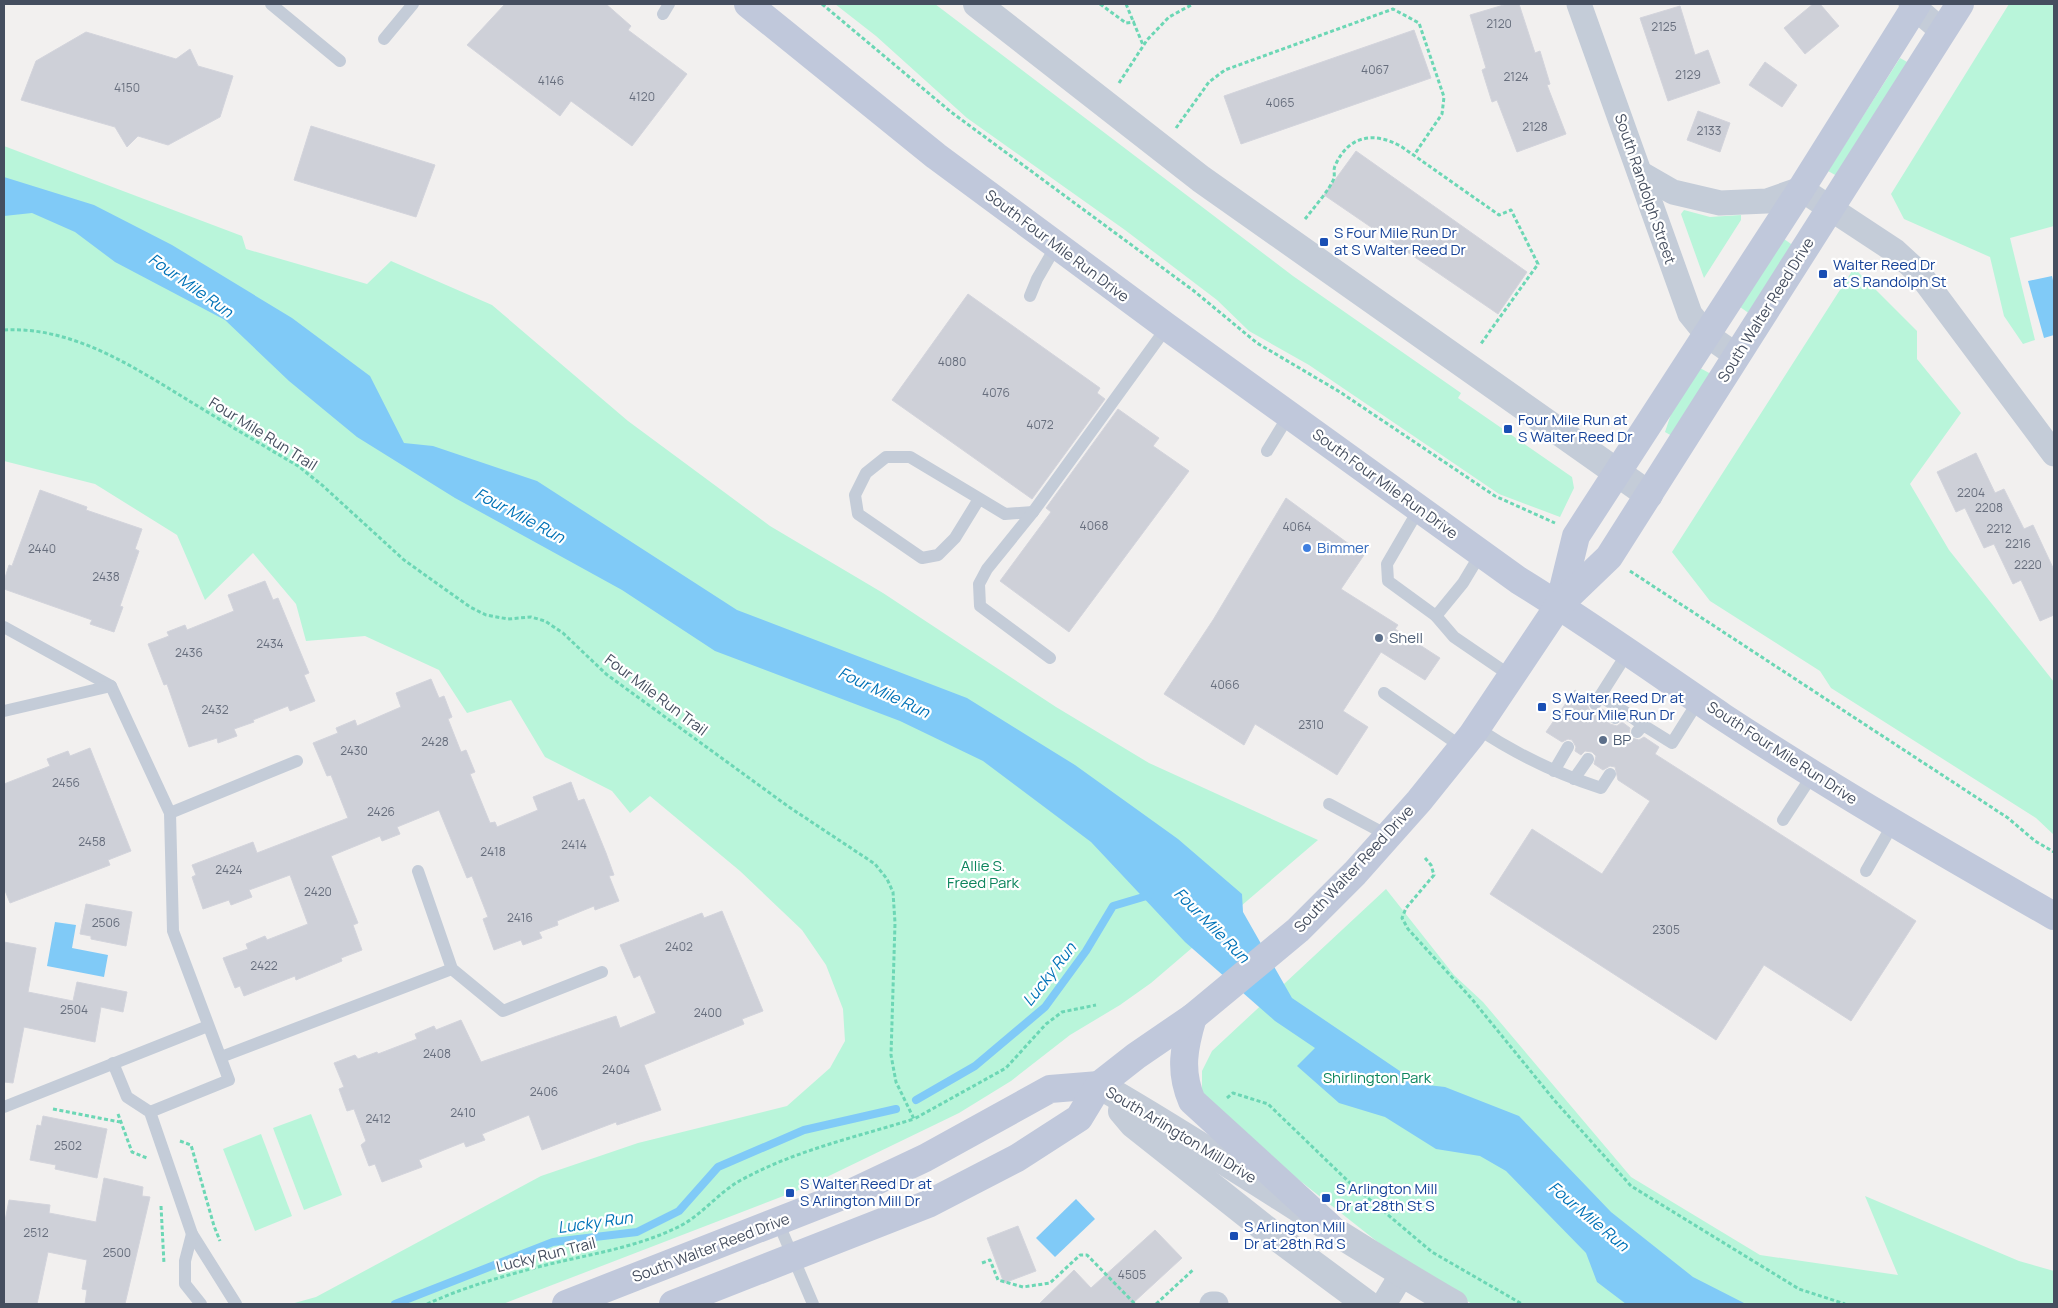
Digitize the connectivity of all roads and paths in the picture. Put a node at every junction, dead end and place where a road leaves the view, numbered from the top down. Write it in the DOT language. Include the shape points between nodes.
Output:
graph roads {
  1 [pos="271,4"];
  2 [pos="414,4"];
  3 [pos="748,4"];
  4 [pos="822,4"];
  5 [pos="977,4"];
  6 [pos="1100,4"];
  7 [pos="1126,4"];
  8 [pos="1193,4"];
  9 [pos="1579,4"];
  10 [pos="1960,4"];
  11 [pos="1914,5"];
  12 [pos="1135,22"];
  13 [pos="1942,31"];
  14 [pos="384,39"];
  15 [pos="1144,45"];
  16 [pos="340,61"];
  17 [pos="1118,84"];
  18 [pos="1176,128"];
  19 [pos="1414,155"];
  20 [pos="1640,173"];
  21 [pos="1801,189"];
  22 [pos="1831,209"];
  23 [pos="1304,219"];
  24 [pos="1056,246"];
  25 [pos="1030,296"];
  26 [pos="1166,327"];
  27 [pos="4,330"];
  28 [pos="1707,334"];
  29 [pos="1480,345"];
  30 [pos="1737,356"];
  31 [pos="1289,416"];
  32 [pos="1267,451"];
  33 [pos="2054,454"];
  34 [pos="1616,472"];
  35 [pos="1649,494"];
  36 [pos="979,499"];
  37 [pos="1419,509"];
  38 [pos="1033,512"];
  39 [pos="1558,524"];
  40 [pos="1481,553"];
  41 [pos="1637,576"];
  42 [pos="1560,605"];
  43 [pos="1436,616"];
  44 [pos="4,628"];
  45 [pos="1628,652"];
  46 [pos="1050,658"];
  47 [pos="1512,676"];
  48 [pos="111,686"];
  49 [pos="1384,693"];
  50 [pos="1699,700"];
  51 [pos="4,711"];
  52 [pos="1469,737"];
  53 [pos="1568,747"];
  54 [pos="1588,759"];
  55 [pos="297,761"];
  56 [pos="1554,771"];
  57 [pos="1610,774"];
  58 [pos="1813,774"];
  59 [pos="1574,780"];
  60 [pos="1329,804"];
  61 [pos="170,813"];
  62 [pos="1783,820"];
  63 [pos="1893,824"];
  64 [pos="1388,836"];
  65 [pos="2054,852"];
  66 [pos="1425,858"];
  67 [pos="418,871"];
  68 [pos="1866,871"];
  69 [pos="2054,916"];
  70 [pos="452,969"];
  71 [pos="602,972"];
  72 [pos="1096,1005"];
  73 [pos="1189,1021"];
  74 [pos="208,1026"];
  75 [pos="221,1057"];
  76 [pos="113,1063"];
  77 [pos="1099,1086"];
  78 [pos="1233,1093"];
  79 [pos="4,1107"];
  80 [pos="51,1108"];
  81 [pos="118,1112"];
  82 [pos="150,1112"];
  83 [pos="914,1119"];
  84 [pos="121,1122"];
  85 [pos="179,1140"];
  86 [pos="151,1166"];
  87 [pos="160,1198"];
  88 [pos="778,1222"];
  89 [pos="1330,1227"];
  90 [pos="192,1234"];
  91 [pos="221,1242"];
  92 [pos="793,1257"];
  93 [pos="982,1263"];
  94 [pos="1194,1269"];
  95 [pos="164,1270"];
  96 [pos="1402,1274"];
  97 [pos="200,1304"];
  98 [pos="236,1304"];
  99 [pos="427,1304"];
  100 [pos="566,1304"];
  101 [pos="673,1304"];
  102 [pos="813,1304"];
  103 [pos="1135,1304"];
  104 [pos="1156,1304"];
  105 [pos="1212,1304"];
  106 [pos="1216,1304"];
  107 [pos="1367,1304"];
  108 [pos="1384,1304"];
  109 [pos="1454,1304"];
  110 [pos="1522,1304"];
  111 [pos="1845,1304"];
  1 -- 16 [label="lane"];
  2 -- 14 [label="lane"];
  3 -- 24 [label="main road, South Four Mile Run Drive" via="936,156"];
  4 -- 39 [label="path" via="951,112 1194,291 1257,343 1340,392 1495,496"];
  5 -- 34 [label="street" via="1201,179"];
  6 -- 12 [label="path" via="1126,23"];
  7 -- 12 [label="path"];
  8 -- 15 [label="path" via="1169,17"];
  9 -- 20 [label="street, South Randolph Street"];
  10 -- 13 [label="main road, South Walter Reed Drive"];
  11 -- 13 [label="street"];
  11 -- 21 [label="main road, South Walter Reed Drive"];
  12 -- 15 [label="path"];
  13 -- 22 [label="main road, South Walter Reed Drive"];
  15 -- 17 [label="path"];
  18 -- 19 [label="path" via="1209,82 1225,70 1393,10 1419,23 1444,96 1442,114"];
  19 -- 23 [label="path" via="1388,139 1366,138 1350,144 1334,167 1334,178"];
  19 -- 29 [label="path" via="1498,215 1511,210 1538,264"];
  20 -- 21 [label="street" via="1673,192 1720,203 1767,201"];
  20 -- 28 [label="street, South Randolph Street" via="1690,314"];
  21 -- 22 [label="street"];
  21 -- 28 [label="main road, South Walter Reed Drive"];
  22 -- 30 [label="main road, South Walter Reed Drive"];
  22 -- 33 [label="street" via="1895,251 1919,273"];
  24 -- 25 [label="lane"];
  24 -- 26 [label="main road, South Four Mile Run Drive"];
  26 -- 31 [label="main road, South Four Mile Run Drive"];
  26 -- 38 [label="lane"];
  27 -- 83 [label="path, Four Mile Run Trail" via="39,331 80,343 126,363 298,466 404,560 470,607 486,615 531,617 545,621 563,633 606,674 789,807 874,864 893,892 891,1055 896,1082"];
  28 -- 30 [label="street, South Randolph Street"];
  28 -- 34 [label="main road, South Walter Reed Drive"];
  30 -- 35 [label="main road, South Walter Reed Drive"];
  31 -- 32 [label="lane"];
  31 -- 37 [label="main road, South Four Mile Run Drive"];
  34 -- 35 [label="street"];
  34 -- 42 [label="main road, South Walter Reed Drive" via="1576,536"];
  35 -- 42 [label="main road, South Walter Reed Drive" via="1609,557"];
  36 -- 36 [label="lane" via="910,457 886,457 866,473 855,495 858,514 922,558 938,555 955,538"];
  36 -- 38 [label="lane" via="1005,514"];
  37 -- 40 [label="main road, South Four Mile Run Drive"];
  37 -- 43 [label="lane" via="1387,564 1388,581"];
  38 -- 46 [label="lane" via="987,569 979,584 980,606"];
  40 -- 42 [label="main road, South Four Mile Run Drive"];
  40 -- 43 [label="lane"];
  41 -- 65 [label="path" via="2008,818"];
  42 -- 45 [label="main road, South Four Mile Run Drive"];
  42 -- 47 [label="main road, South Walter Reed Drive"];
  43 -- 47 [label="lane" via="1454,638"];
  44 -- 48 [label="lane"];
  45 -- 50 [label="main road, South Four Mile Run Drive"];
  45 -- 50 [label="lane" via="1597,700 1640,728 1672,743"];
  47 -- 52 [label="main road, South Walter Reed Drive"];
  48 -- 51 [label="lane"];
  48 -- 61 [label="lane"];
  49 -- 52 [label="lane"];
  50 -- 58 [label="main road, South Four Mile Run Drive"];
  52 -- 56 [label="lane"];
  52 -- 64 [label="main road, South Walter Reed Drive"];
  53 -- 56 [label="lane"];
  54 -- 59 [label="lane"];
  55 -- 61 [label="lane"];
  56 -- 59 [label="lane"];
  57 -- 59 [label="lane" via="1601,788"];
  58 -- 62 [label="lane"];
  58 -- 63 [label="main road, South Four Mile Run Drive"];
  60 -- 64 [label="lane"];
  61 -- 74 [label="lane" via="173,931"];
  63 -- 68 [label="lane"];
  63 -- 69 [label="main road, South Four Mile Run Drive"];
  64 -- 73 [label="main road, South Walter Reed Drive" via="1298,930"];
  66 -- 111 [label="path" via="1434,875 1406,908 1402,918 1408,929 1631,1186 1799,1289"];
  67 -- 70 [label="lane"];
  70 -- 71 [label="lane" via="503,1011"];
  70 -- 75 [label="lane"];
  72 -- 83 [label="path" via="1062,1012 1046,1024 1006,1068"];
  73 -- 77 [label="main road, South Walter Reed Drive" via="1136,1056"];
  73 -- 89 [label="main road" via="1183,1068 1192,1100"];
  74 -- 75 [label="lane"];
  74 -- 76 [label="lane"];
  75 -- 82 [label="lane" via="229,1080"];
  76 -- 79 [label="lane"];
  76 -- 82 [label="lane" via="127,1096"];
  77 -- 88 [label="main road, South Walter Reed Drive" via="1050,1089 925,1158"];
  77 -- 89 [label="street, South Arlington Mill Drive"];
  77 -- 92 [label="main road, South Walter Reed Drive" via="1079,1118 1017,1158 928,1204"];
  77 -- 107 [label="street, South Arlington Mill Drive" via="1133,1124"];
  78 -- 110 [label="path" via="1268,1104 1350,1182 1432,1252"];
  80 -- 84 [label="path"];
  81 -- 84 [label="path"];
  82 -- 90 [label="lane"];
  83 -- 99 [label="path, Lucky Run Trail" via="826,1144 741,1179 678,1228 626,1247 459,1289"];
  84 -- 86 [label="path" via="132,1152 148,1158"];
  85 -- 91 [label="path" via="191,1145"];
  87 -- 95 [label="path"];
  88 -- 92 [label="lane"];
  88 -- 100 [label="main road, South Walter Reed Drive"];
  89 -- 96 [label="street, South Arlington Mill Drive"];
  90 -- 97 [label="lane" via="185,1261 185,1284"];
  90 -- 98 [label="lane"];
  92 -- 101 [label="main road, South Walter Reed Drive"];
  92 -- 102 [label="lane"];
  93 -- 103 [label="path" via="990,1260 998,1280 1023,1287 1050,1283 1080,1255 1087,1255"];
  94 -- 104 [label="path"];
  96 -- 108 [label="street"];
  96 -- 109 [label="street, South Arlington Mill Drive"];
  105 -- 106 [label="street"];
}
